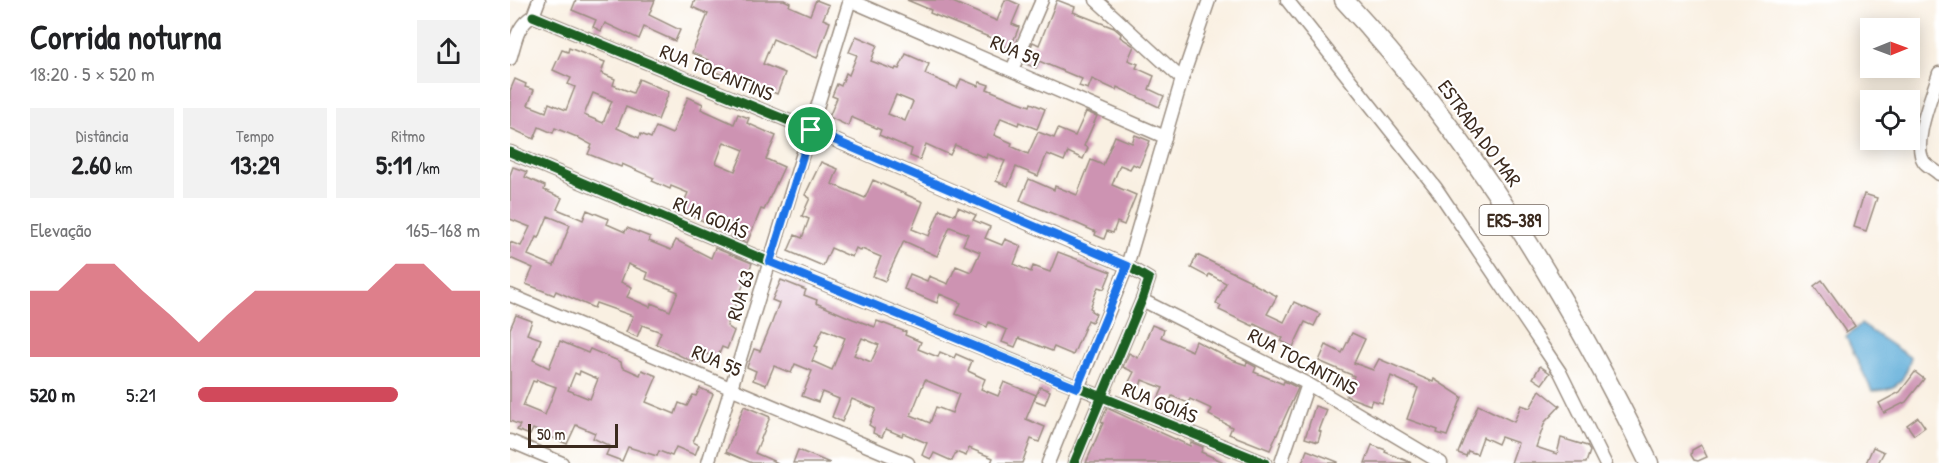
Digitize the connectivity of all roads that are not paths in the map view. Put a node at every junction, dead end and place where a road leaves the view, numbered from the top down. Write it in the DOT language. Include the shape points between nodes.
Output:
graph roads {
  1 [pos="539,0"];
  2 [pos="849,0"];
  3 [pos="1042,0"];
  4 [pos="1096,0"];
  5 [pos="1209,0"];
  6 [pos="1287,0"];
  7 [pos="1344,0"];
  8 [pos="534,16"];
  9 [pos="510,59"];
  10 [pos="1012,70"];
  11 [pos="1939,73"];
  12 [pos="1182,79"];
  13 [pos="811,130"];
  14 [pos="1165,137"];
  15 [pos="510,152"];
  16 [pos="1939,174"];
  17 [pos="770,262"];
  18 [pos="1127,266"];
  19 [pos="510,295"];
  20 [pos="1142,300"];
  21 [pos="1308,384"];
  22 [pos="732,387"];
  23 [pos="1077,388"];
  24 [pos="1101,398"];
  25 [pos="510,441"];
  26 [pos="562,463"];
  27 [pos="708,463"];
  28 [pos="908,463"];
  29 [pos="1048,463"];
  30 [pos="1074,463"];
  31 [pos="1265,463"];
  32 [pos="1281,463"];
  33 [pos="1441,463"];
  34 [pos="1605,463"];
  35 [pos="1649,463"];
  1 -- 8 [label="street"];
  2 -- 10 [label="street, RUA 59"];
  2 -- 13 [label="street, RUA 63"];
  3 -- 10 [label="street"];
  4 -- 12 [label="street"];
  5 -- 12 [label="street"];
  6 -- 34 [label="street" via="1436,188 1560,372"];
  7 -- 35 [label="main road, ESTRADA DO MAR / ERS-389" via="1449,125 1512,217 1596,357"];
  8 -- 9 [label="street" via="520,27"];
  8 -- 13 [label="street, RUA TOCANTINS"];
  10 -- 14 [label="street, RUA 59"];
  11 -- 16 [label="street" via="1920,135 1924,162"];
  12 -- 14 [label="street"];
  13 -- 17 [label="street, RUA 63"];
  13 -- 18 [label="street, RUA TOCANTINS"];
  14 -- 18 [label="street"];
  15 -- 17 [label="street, RUA GOIÁS"];
  17 -- 22 [label="street, RUA 63"];
  17 -- 23 [label="street, RUA GOIÁS"];
  18 -- 20 [label="street, RUA TOCANTINS" via="1149,279"];
  18 -- 23 [label="street"];
  19 -- 22 [label="street, RUA 55"];
  20 -- 21 [label="street, RUA TOCANTINS"];
  20 -- 24 [label="street"];
  21 -- 32 [label="street"];
  21 -- 33 [label="street, RUA TOCANTINS"];
  22 -- 27 [label="street, RUA 63"];
  22 -- 28 [label="street, RUA 55"];
  23 -- 24 [label="street, RUA GOIÁS"];
  23 -- 29 [label="street"];
  24 -- 30 [label="street"];
  24 -- 31 [label="street, RUA GOIÁS"];
  25 -- 26 [label="street"];
}
